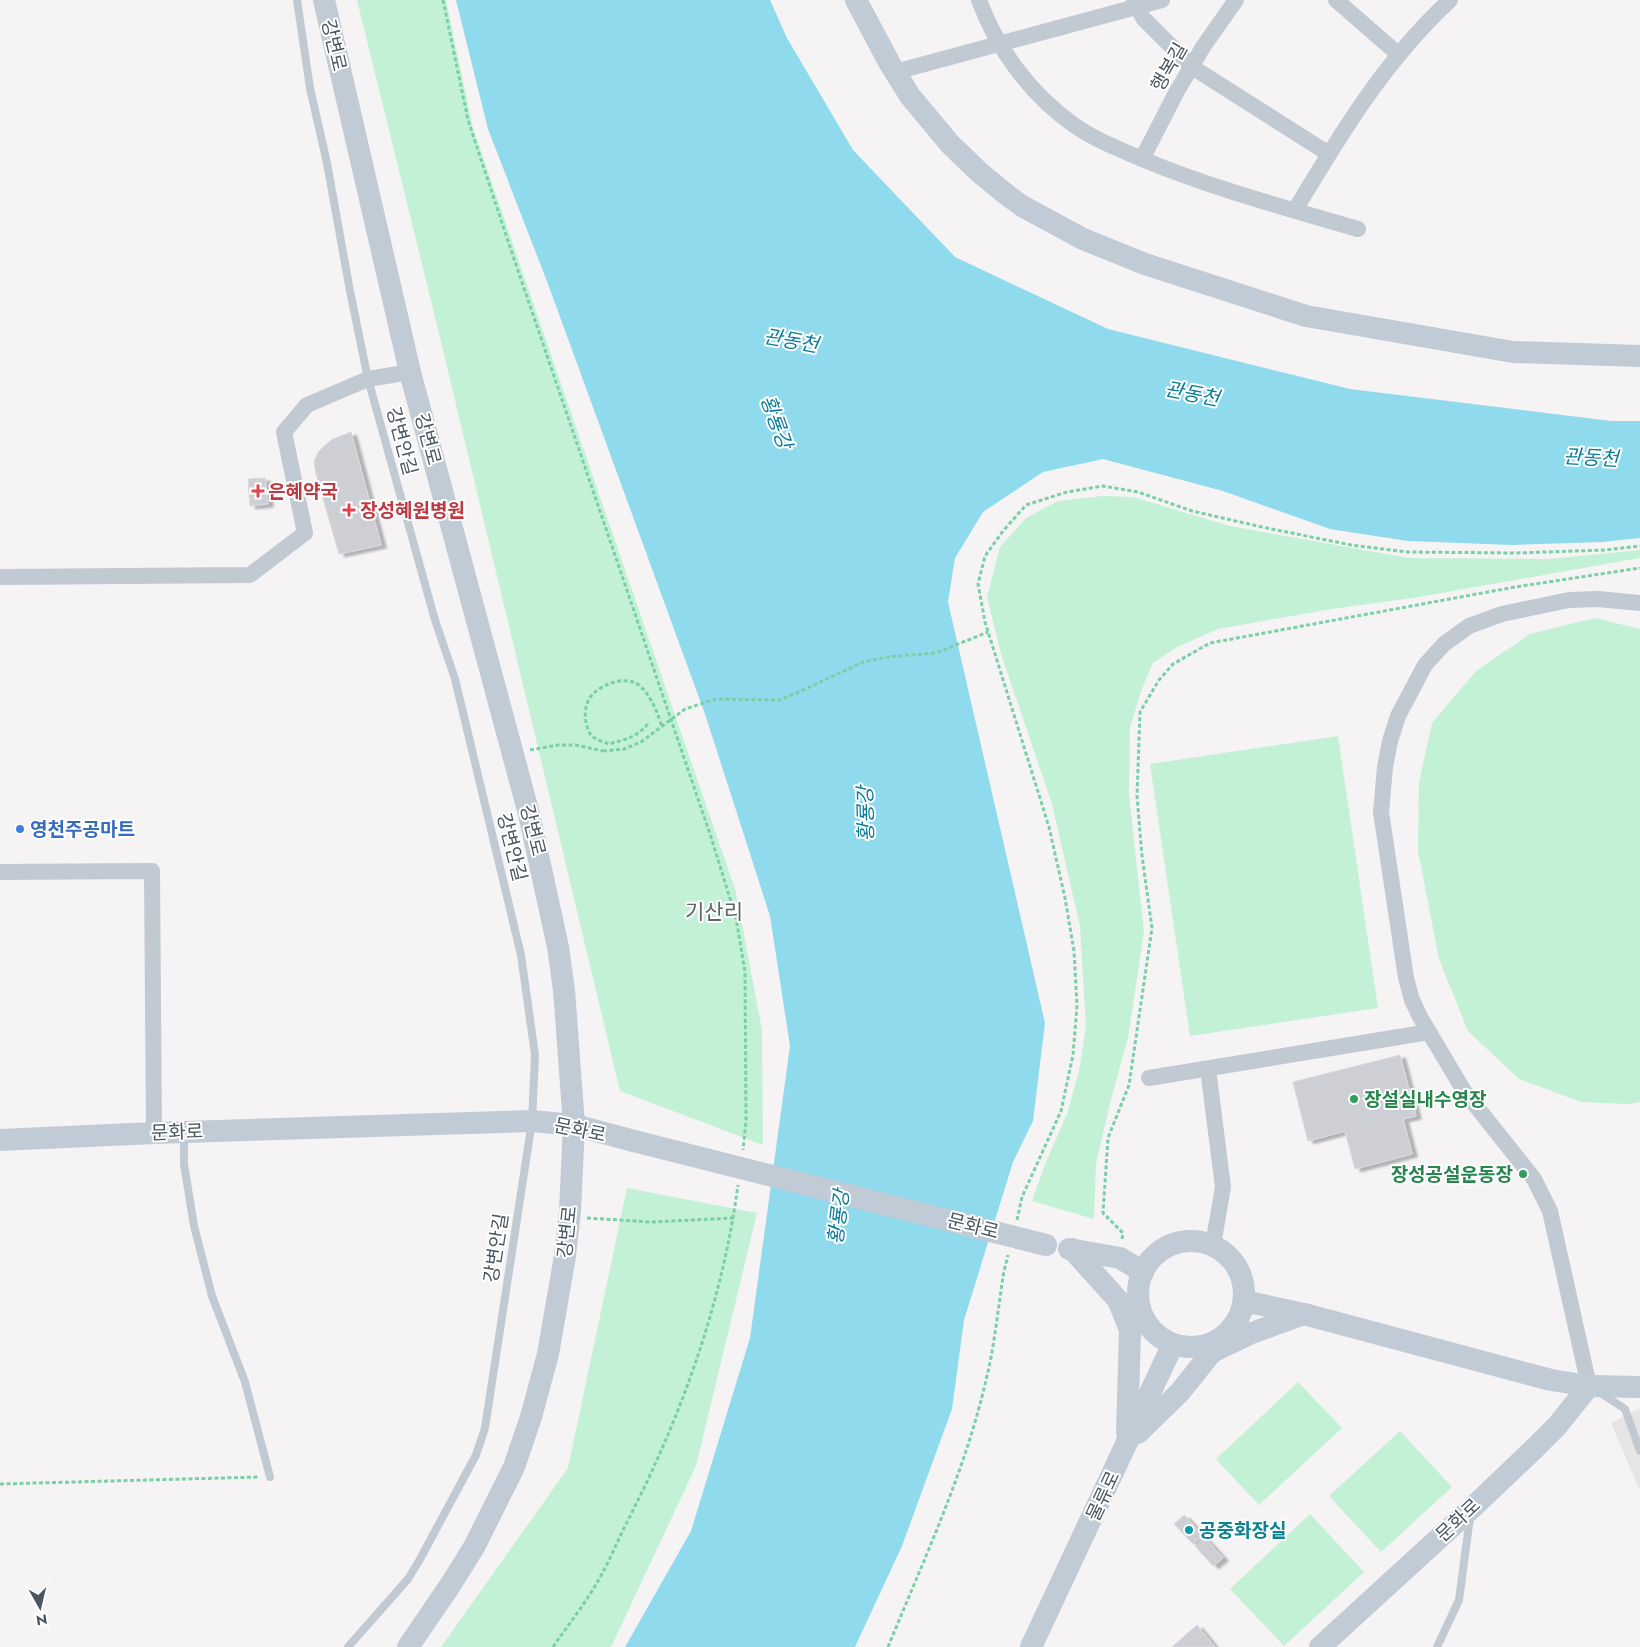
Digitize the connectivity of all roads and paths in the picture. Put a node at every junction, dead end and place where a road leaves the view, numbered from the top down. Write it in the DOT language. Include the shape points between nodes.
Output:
graph roads {
  1 [pos="297,0"];
  2 [pos="324,0"];
  3 [pos="443,0"];
  4 [pos="856,0"];
  5 [pos="979,0"];
  6 [pos="1162,0"];
  7 [pos="1236,0"];
  8 [pos="1336,0"];
  9 [pos="1450,0"];
  10 [pos="1136,3"];
  11 [pos="999,43"];
  12 [pos="1398,54"];
  13 [pos="1192,67"];
  14 [pos="895,72"];
  15 [pos="1329,154"];
  16 [pos="1142,159"];
  17 [pos="1296,210"];
  18 [pos="1358,229"];
  19 [pos="1640,356"];
  20 [pos="410,372"];
  21 [pos="368,379"];
  22 [pos="1640,546"];
  23 [pos="1640,568"];
  24 [pos="0,576"];
  25 [pos="1640,603"];
  26 [pos="988,632"];
  27 [pos="648,724"];
  28 [pos="662,727"];
  29 [pos="513,753"];
  30 [pos="0,872"];
  31 [pos="1429,1032"];
  32 [pos="1208,1069"];
  33 [pos="1149,1078"];
  34 [pos="532,1121"];
  35 [pos="574,1125"];
  36 [pos="184,1132"];
  37 [pos="154,1133"];
  38 [pos="0,1140"];
  39 [pos="743,1150"];
  40 [pos="739,1180"];
  41 [pos="569,1216"];
  42 [pos="734,1218"];
  43 [pos="1015,1225"];
  44 [pos="1213,1245"];
  45 [pos="1072,1249"];
  46 [pos="1008,1252"];
  47 [pos="1120,1258"];
  48 [pos="1143,1272"];
  49 [pos="1244,1301"];
  50 [pos="1304,1314"];
  51 [pos="1173,1344"];
  52 [pos="1589,1386"];
  53 [pos="1640,1387"];
  54 [pos="1127,1444"];
  55 [pos="1640,1451"];
  56 [pos="270,1477"];
  57 [pos="0,1484"];
  58 [pos="1472,1508"];
  59 [pos="348,1647"];
  60 [pos="408,1647"];
  61 [pos="553,1647"];
  62 [pos="888,1647"];
  63 [pos="1031,1647"];
  64 [pos="1320,1647"];
  65 [pos="1437,1647"];
  1 -- 21 [label="lane, 강변안길" via="310,88"];
  2 -- 20 [label="street, 강변로"];
  3 -- 39 [label="path" via="468,120 736,918 745,972 746,1121"];
  4 -- 14 [label="street"];
  5 -- 11 [label="street"];
  6 -- 10 [label="street"];
  7 -- 13 [label="street, 행복길"];
  8 -- 12 [label="street"];
  9 -- 12 [label="street"];
  10 -- 11 [label="street"];
  10 -- 13 [label="street" via="1143,18"];
  11 -- 14 [label="street"];
  11 -- 16 [label="street" via="1022,76 1058,113 1094,138"];
  12 -- 15 [label="street"];
  13 -- 15 [label="street"];
  13 -- 16 [label="street, 행복길"];
  14 -- 19 [label="street" via="935,127 979,172 1007,195 1083,239 1145,264 1306,316 1513,352"];
  15 -- 17 [label="street"];
  16 -- 17 [label="street" via="1173,172"];
  17 -- 18 [label="street"];
  20 -- 21 [label="street"];
  20 -- 29 [label="street, 강변로"];
  21 -- 24 [label="street" via="307,405 284,432 305,532 250,575"];
  21 -- 34 [label="lane, 강변안길" via="432,611 455,679 519,946 535,1055"];
  22 -- 26 [label="path" via="1604,550 1407,552 1351,545 1192,511 1138,492 1103,486 1067,492 1026,505 1003,531 985,556 978,584"];
  23 -- 47 [label="path" via="1515,587 1210,644 1173,664 1159,680 1140,712 1137,787 1152,928 1129,1085 1108,1138 1103,1213 1123,1233"];
  25 -- 31 [label="street" via="1569,600 1502,614 1468,626 1444,644 1425,665 1405,701 1390,740 1380,812 1406,978 1412,1000"];
  26 -- 28 [label="path, bridge" via="936,653 863,662 780,700 716,699 685,709"];
  26 -- 43 [label="path" via="1049,827 1074,951 1077,1006 1073,1055 1061,1111 1022,1197"];
  27 -- 28 [label="path" via="638,734 609,744 588,731 587,705 593,694 607,684 626,680 648,694"];
  28 -- 29 [label="path, bridge" via="624,749 603,751 558,745"];
  29 -- 35 [label="street, 강변로" via="532,823 558,947"];
  30 -- 37 [label="street" via="152,871"];
  31 -- 32 [label="street"];
  31 -- 52 [label="street" via="1464,1091 1534,1179 1550,1211"];
  32 -- 33 [label="street"];
  32 -- 44 [label="street" via="1223,1186"];
  34 -- 35 [label="street, 문화로"];
  34 -- 36 [label="street, 문화로"];
  34 -- 59 [label="lane, 강변안길" via="485,1428 476,1455 420,1561"];
  35 -- 41 [label="street, 강변로"];
  35 -- 45 [label="street, 문화로, bridge"];
  36 -- 37 [label="street, 문화로"];
  36 -- 56 [label="lane" via="184,1164 194,1226 212,1296 245,1382"];
  37 -- 38 [label="street, 문화로"];
  40 -- 42 [label="path"];
  41 -- 42 [label="path" via="651,1222"];
  41 -- 60 [label="street, 강변로" via="548,1354 514,1466 474,1547"];
  42 -- 61 [label="path" via="716,1296 687,1390 650,1479 591,1593"];
  44 -- 48 [label="street" via="1179,1242 1164,1248 1150,1260"];
  44 -- 49 [label="street" via="1238,1268 1244,1284"];
  45 -- 47 [label="street, 문화로"];
  45 -- 54 [label="street" via="1118,1300 1130,1330"];
  46 -- 62 [label="path" via="987,1378 971,1435 948,1502"];
  47 -- 48 [label="street, 문화로"];
  48 -- 51 [label="street" via="1138,1291 1140,1308 1158,1336"];
  49 -- 50 [label="street"];
  49 -- 51 [label="street" via="1240,1316 1219,1339 1189,1347"];
  50 -- 52 [label="street" via="1551,1380"];
  50 -- 54 [label="street" via="1249,1334 1212,1352 1180,1392"];
  51 -- 54 [label="street, 물류로"];
  52 -- 53 [label="street"];
  52 -- 55 [label="lane" via="1625,1409"];
  52 -- 58 [label="street, 문화로" via="1557,1426"];
  54 -- 63 [label="street, 물류로"];
  56 -- 57 [label="path"];
  58 -- 64 [label="street, 문화로"];
  58 -- 65 [label="lane" via="1459,1600"];
}
